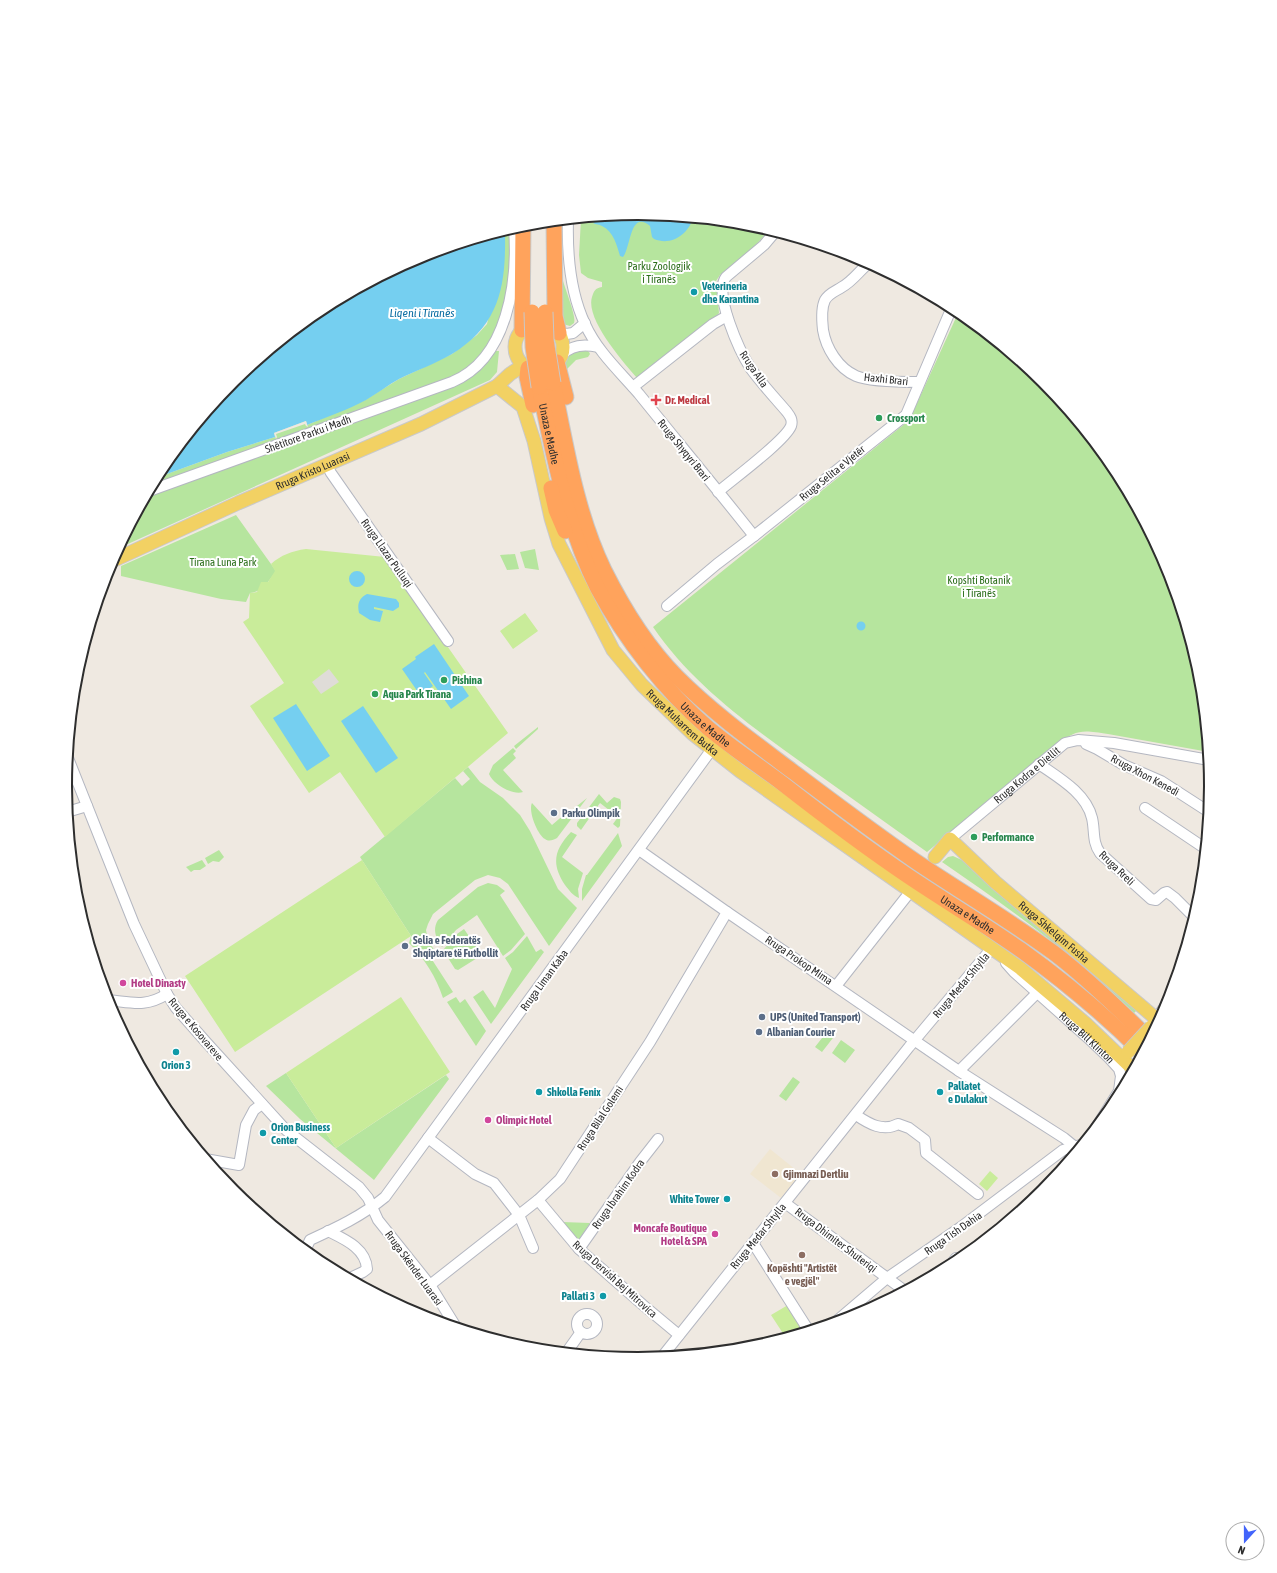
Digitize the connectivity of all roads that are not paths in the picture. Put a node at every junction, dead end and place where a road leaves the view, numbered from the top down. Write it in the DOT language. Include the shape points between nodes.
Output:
graph roads {
  1 [pos="568,225"];
  2 [pos="554,227"];
  3 [pos="545,228"];
  4 [pos="532,230"];
  5 [pos="523,232"];
  6 [pos="514,234"];
  7 [pos="772,236"];
  8 [pos="865,267"];
  9 [pos="538,312"];
  10 [pos="949,313"];
  11 [pos="727,316"];
  12 [pos="588,329"];
  13 [pos="522,330"];
  14 [pos="564,334"];
  15 [pos="578,345"];
  16 [pos="598,347"];
  17 [pos="560,358"];
  18 [pos="524,364"];
  19 [pos="919,382"];
  20 [pos="497,386"];
  21 [pos="633,387"];
  22 [pos="327,464"];
  23 [pos="157,488"];
  24 [pos="718,492"];
  25 [pos="754,536"];
  26 [pos="121,557"];
  27 [pos="667,606"];
  28 [pos="448,642"];
  29 [pos="662,670"];
  30 [pos="1078,740"];
  31 [pos="712,749"];
  32 [pos="1204,759"];
  33 [pos="1039,764"];
  34 [pos="72,769"];
  35 [pos="87,806"];
  36 [pos="1146,808"];
  37 [pos="1204,808"];
  38 [pos="73,811"];
  39 [pos="950,839"];
  40 [pos="1202,846"];
  41 [pos="639,850"];
  42 [pos="935,857"];
  43 [pos="912,889"];
  44 [pos="727,912"];
  45 [pos="1190,913"];
  46 [pos="991,949"];
  47 [pos="1002,957"];
  48 [pos="836,986"];
  49 [pos="1037,993"];
  50 [pos="167,994"];
  51 [pos="114,1001"];
  52 [pos="1152,1025"];
  53 [pos="1152,1025"];
  54 [pos="1149,1033"];
  55 [pos="915,1041"];
  56 [pos="1141,1049"];
  57 [pos="1125,1055"];
  58 [pos="1131,1066"];
  59 [pos="959,1071"];
  60 [pos="1120,1084"];
  61 [pos="262,1104"];
  62 [pos="856,1115"];
  63 [pos="428,1138"];
  64 [pos="658,1140"];
  65 [pos="1076,1145"];
  66 [pos="1074,1148"];
  67 [pos="214,1161"];
  68 [pos="978,1194"];
  69 [pos="538,1200"];
  70 [pos="786,1203"];
  71 [pos="372,1208"];
  72 [pos="519,1215"];
  73 [pos="328,1231"];
  74 [pos="753,1243"];
  75 [pos="307,1246"];
  76 [pos="533,1248"];
  77 [pos="579,1249"];
  78 [pos="354,1276"];
  79 [pos="887,1278"];
  80 [pos="430,1285"];
  81 [pos="901,1288"];
  82 [pos="854,1311"];
  83 [pos="452,1321"];
  84 [pos="807,1327"];
  85 [pos="581,1332"];
  86 [pos="679,1335"];
  87 [pos="569,1348"];
  88 [pos="665,1352"];
  1 -- 12 [label="street, Rruga Shyqyri Brari" via="570,274 577,302"];
  2 -- 14 [label="highway" via="555,316"];
  3 -- 9 [label="highway, Unaza e Madhe"];
  4 -- 9 [label="highway, Unaza e Madhe"];
  5 -- 13 [label="highway"];
  6 -- 23 [label="street, Shëtitore Parku i Madh" via="515,263 507,312 489,350 466,375"];
  7 -- 11 [label="street, Rruga Alla" via="722,282 721,292"];
  8 -- 19 [label="street, Haxhi Brari" via="825,300 823,326 828,346 842,366 856,376"];
  9 -- 29 [label="highway, Unaza e Madhe, bridge" via="533,347 546,385 565,503 582,552 611,612 629,639"];
  10 -- 19 [label="street, Rruga Selita e Vjetër"];
  11 -- 21 [label="street" via="713,324"];
  11 -- 24 [label="street, Rruga Alla" via="737,342 752,369 787,412 792,422 780,439"];
  12 -- 14 [label="street"];
  12 -- 15 [label="street"];
  12 -- 16 [label="street, Rruga Shyqyri Brari"];
  13 -- 14 [label="main road" via="532,324 543,324"];
  13 -- 18 [label="main road" via="516,345"];
  14 -- 17 [label="main road"];
  15 -- 16 [label="street"];
  15 -- 17 [label="street" via="567,350"];
  16 -- 21 [label="street, Rruga Shyqyri Brari"];
  17 -- 18 [label="main road" via="544,370 536,370"];
  17 -- 29 [label="highway" via="581,470 594,521 606,553 630,602 666,657"];
  18 -- 20 [label="main road, Rruga Kristo Luarasi"];
  18 -- 29 [label="highway" via="556,510 570,544 587,580 645,668"];
  19 -- 25 [label="street, Rruga Selita e Vjetër" via="906,415"];
  20 -- 22 [label="main road, Rruga Kristo Luarasi" via="421,424"];
  20 -- 31 [label="main road, Rruga Muharrem Butka" via="519,403 526,413 559,544 613,650 651,695"];
  21 -- 24 [label="street, Rruga Shyqyri Brari"];
  22 -- 26 [label="main road, Rruga Kristo Luarasi"];
  22 -- 28 [label="street, Rruga Llazar Pulluqi"];
  24 -- 25 [label="street, Rruga Shyqyri Brari"];
  25 -- 27 [label="street, Rruga Selita e Vjetër"];
  29 -- 52 [label="highway, Unaza e Madhe" via="690,690 730,726 833,802 915,861 1055,954 1103,994"];
  29 -- 56 [label="highway, Unaza e Madhe" via="701,721 732,747 895,867 1022,951"];
  30 -- 32 [label="street, Rruga Kodra e Diellit" via="1114,743"];
  30 -- 33 [label="street, Rruga Kodra e Diellit" via="1065,743"];
  30 -- 37 [label="street, Rruga Xhon Kenedi" via="1124,765 1161,781"];
  31 -- 41 [label="street, Rruga Liman Kaba"];
  31 -- 43 [label="main road, Rruga Muharrem Butka"];
  33 -- 39 [label="street, Rruga Kodra e Diellit"];
  33 -- 45 [label="street, Rruga Rreli" via="1066,782 1083,799 1089,808 1097,848 1151,899 1154,900 1165,892"];
  34 -- 35 [label="street, Rruga e Kosovareve"];
  35 -- 38 [label="street"];
  35 -- 50 [label="street, Rruga e Kosovareve" via="134,924"];
  36 -- 40 [label="street"];
  39 -- 42 [label="main road, Rruga Kodra e Diellit"];
  39 -- 53 [label="main road, Rruga Shkelqim Fusha"];
  41 -- 44 [label="street, Rruga Prokop Mima"];
  41 -- 63 [label="street, Rruga Liman Kaba"];
  43 -- 46 [label="main road, Rruga Muharrem Butka"];
  43 -- 48 [label="street"];
  44 -- 48 [label="street, Rruga Prokop Mima"];
  44 -- 69 [label="street, Rruga Bilal Golemi" via="650,1042 560,1179"];
  46 -- 47 [label="main road, Rruga Muharrem Butka"];
  46 -- 55 [label="street, Rruga Medar Shtylla"];
  47 -- 49 [label="street, Rruga Bill Klinton"];
  47 -- 57 [label="main road, Rruga Muharrem Butka" via="1020,968"];
  48 -- 55 [label="street, Rruga Prokop Mima"];
  49 -- 59 [label="street"];
  49 -- 60 [label="street, Rruga Bill Klinton" via="1110,1058 1122,1076"];
  50 -- 51 [label="street" via="145,1004"];
  50 -- 61 [label="street, Rruga e Kosovareve" via="185,1019"];
  54 -- 57 [label="main road, Rruga Bill Klinton, bridge"];
  55 -- 59 [label="street, Rruga Prokop Mima"];
  55 -- 62 [label="street, Rruga Medar Shtylla"];
  57 -- 58 [label="main road, Rruga Muharrem Butka"];
  59 -- 65 [label="street, Rruga Prokop Mima"];
  61 -- 67 [label="street" via="254,1110 246,1125 239,1164"];
  61 -- 71 [label="street, Rruga e Kosovareve" via="291,1134 358,1187 368,1198"];
  62 -- 68 [label="street" via="882,1128 891,1128 898,1124 909,1128 925,1140 926,1153"];
  62 -- 70 [label="street, Rruga Medar Shtylla"];
  63 -- 71 [label="street, Rruga Liman Kaba" via="385,1198"];
  63 -- 72 [label="street" via="475,1174 494,1183"];
  64 -- 77 [label="street, Rruga Ibrahim Kodra"];
  66 -- 79 [label="street, Rruga Tish Dahia" via="1063,1150 969,1222"];
  69 -- 72 [label="street, Rruga Bilal Golemi"];
  69 -- 77 [label="street, Rruga Dervish Bej Mitrovica"];
  70 -- 74 [label="street, Rruga Medar Shtylla"];
  70 -- 79 [label="street, Rruga Dhimiter Shuteriqi"];
  71 -- 73 [label="street, Rruga Liman Kaba"];
  71 -- 80 [label="street, Rruga Skënder Luarasi" via="378,1220"];
  72 -- 76 [label="street"];
  72 -- 80 [label="street, Rruga Bilal Golemi"];
  73 -- 75 [label="street, Rruga Liman Kaba" via="310,1240"];
  73 -- 78 [label="street" via="353,1244 367,1262 367,1269"];
  74 -- 84 [label="street"];
  74 -- 86 [label="street, Rruga Medar Shtylla"];
  77 -- 86 [label="street, Rruga Dervish Bej Mitrovica"];
  79 -- 81 [label="street, Rruga Dhimiter Shuteriqi"];
  79 -- 82 [label="street, Rruga Tish Dahia"];
  80 -- 83 [label="street, Rruga Skënder Luarasi"];
  85 -- 87 [label="street"];
  86 -- 88 [label="street, Rruga Medar Shtylla"];
}
